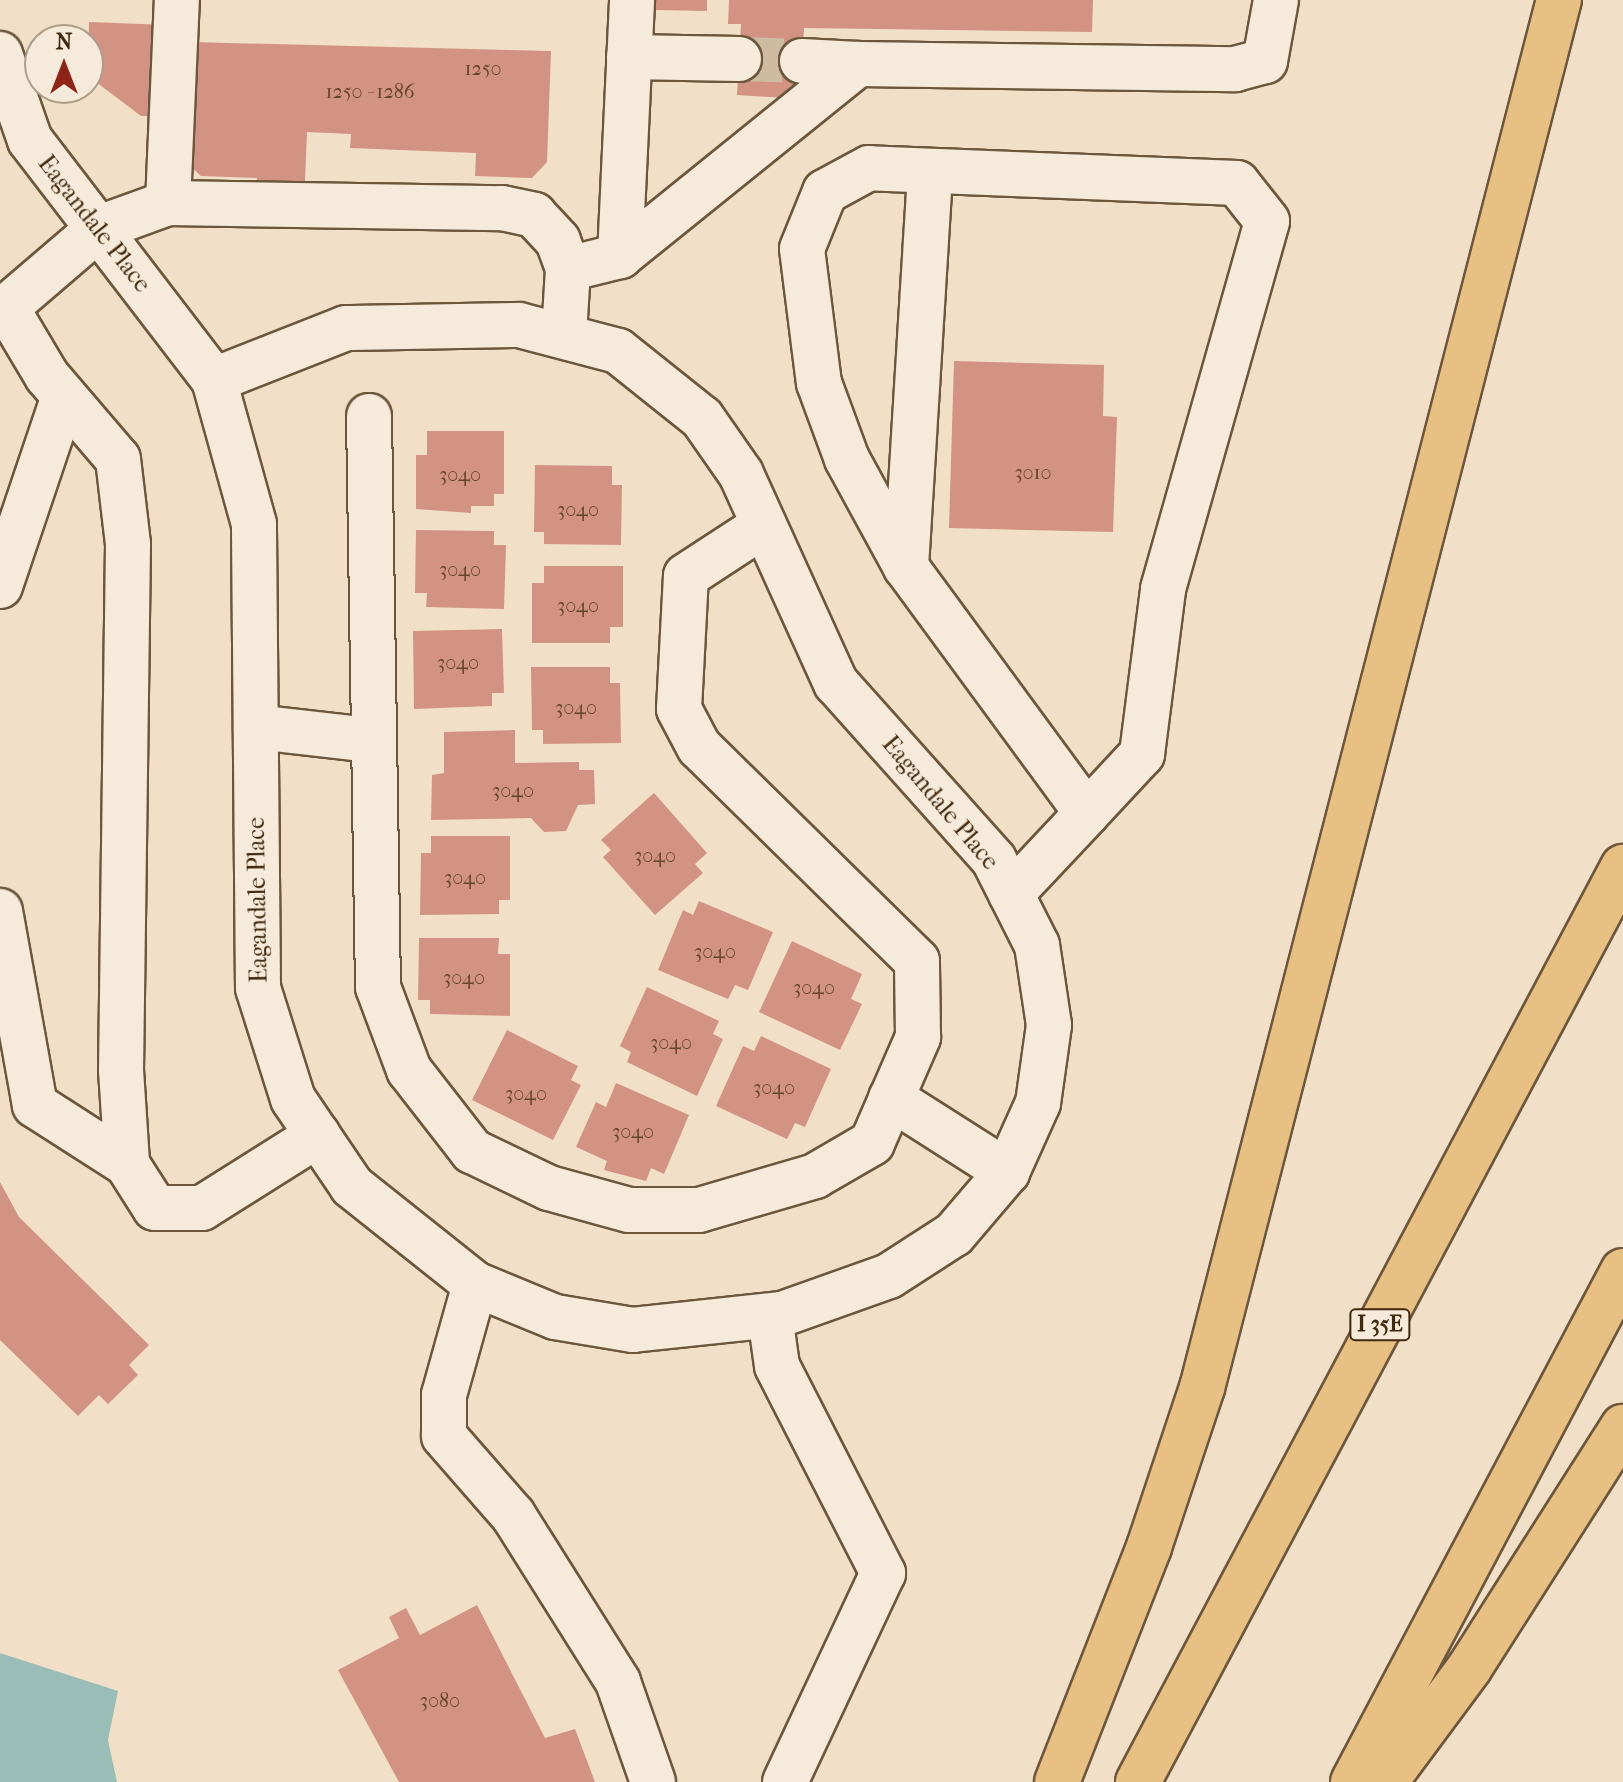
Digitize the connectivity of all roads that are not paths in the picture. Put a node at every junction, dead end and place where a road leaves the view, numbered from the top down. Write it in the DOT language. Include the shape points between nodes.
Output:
graph roads {
  1 [pos="177,0"];
  2 [pos="632,0"];
  3 [pos="1276,0"];
  4 [pos="1559,0"];
  5 [pos="0,54"];
  6 [pos="629,57"];
  7 [pos="739,59"];
  8 [pos="802,61"];
  9 [pos="858,64"];
  10 [pos="930,172"];
  11 [pos="168,203"];
  12 [pos="99,228"];
  13 [pos="620,256"];
  14 [pos="568,269"];
  15 [pos="3,310"];
  16 [pos="564,334"];
  17 [pos="214,380"];
  18 [pos="64,396"];
  19 [pos="369,416"];
  20 [pos="764,525"];
  21 [pos="906,567"];
  22 [pos="0,586"];
  23 [pos="256,727"];
  24 [pos="370,740"];
  25 [pos="1087,813"];
  26 [pos="1623,867"];
  27 [pos="1011,894"];
  28 [pos="0,911"];
  29 [pos="891,1098"];
  30 [pos="318,1135"];
  31 [pos="127,1164"];
  32 [pos="1007,1172"];
  33 [pos="1623,1271"];
  34 [pos="475,1284"];
  35 [pos="770,1316"];
  36 [pos="1623,1427"];
  37 [pos="653,1782"];
  38 [pos="785,1782"];
  39 [pos="1057,1782"];
  40 [pos="1138,1782"];
  41 [pos="1353,1782"];
  42 [pos="1385,1782"];
  1 -- 11 [label="street"];
  2 -- 6 [label="street"];
  3 -- 9 [label="street" via="1265,61 1235,69"];
  4 -- 39 [label="highway" via="1202,1388"];
  5 -- 12 [label="street, Eagandale Place" via="30,140"];
  6 -- 7 [label="street"];
  6 -- 13 [label="street"];
  8 -- 9 [label="street"];
  9 -- 13 [label="street"];
  10 -- 21 [label="street"];
  10 -- 21 [label="street" via="869,168 825,192 802,249 819,383 847,459"];
  10 -- 25 [label="street" via="1237,183 1267,221 1163,589 1142,754"];
  11 -- 12 [label="street"];
  11 -- 14 [label="street" via="520,211 548,226"];
  12 -- 15 [label="street"];
  12 -- 17 [label="street, Eagandale Place"];
  13 -- 14 [label="street"];
  14 -- 16 [label="street"];
  15 -- 18 [label="street"];
  16 -- 17 [label="street, Eagandale Place" via="519,325 346,328"];
  16 -- 20 [label="street, Eagandale Place" via="618,351 702,418"];
  17 -- 23 [label="street, Eagandale Place" via="254,524"];
  18 -- 22 [label="street"];
  18 -- 31 [label="street" via="118,459 128,544 121,1070"];
  19 -- 24 [label="street"];
  20 -- 27 [label="street, Eagandale Place" via="836,683 994,860"];
  20 -- 29 [label="street" via="686,576 679,709 699,747 917,961 918,1037"];
  21 -- 25 [label="street"];
  23 -- 24 [label="street"];
  23 -- 30 [label="street, Eagandale Place" via="258,988 293,1099"];
  24 -- 29 [label="street" via="378,987 409,1070 472,1151 549,1188 629,1210 699,1210 838,1163 872,1143"];
  25 -- 27 [label="street"];
  26 -- 40 [label="highway, I 35E"];
  27 -- 32 [label="street, Eagandale Place" via="1037,945 1049,1025 1038,1103"];
  28 -- 31 [label="street" via="35,1105"];
  29 -- 32 [label="street"];
  30 -- 31 [label="street" via="202,1208 155,1208"];
  30 -- 34 [label="street, Eagandale Place" via="352,1186"];
  32 -- 35 [label="street, Eagandale Place" via="954,1234 889,1276"];
  33 -- 41 [label="highway"];
  34 -- 35 [label="street, Eagandale Place" via="555,1317 633,1330"];
  34 -- 37 [label="street" via="444,1395 444,1436 513,1515 618,1682"];
  35 -- 38 [label="street" via="777,1366 883,1573"];
  36 -- 42 [label="highway" via="1470,1667"];
}
